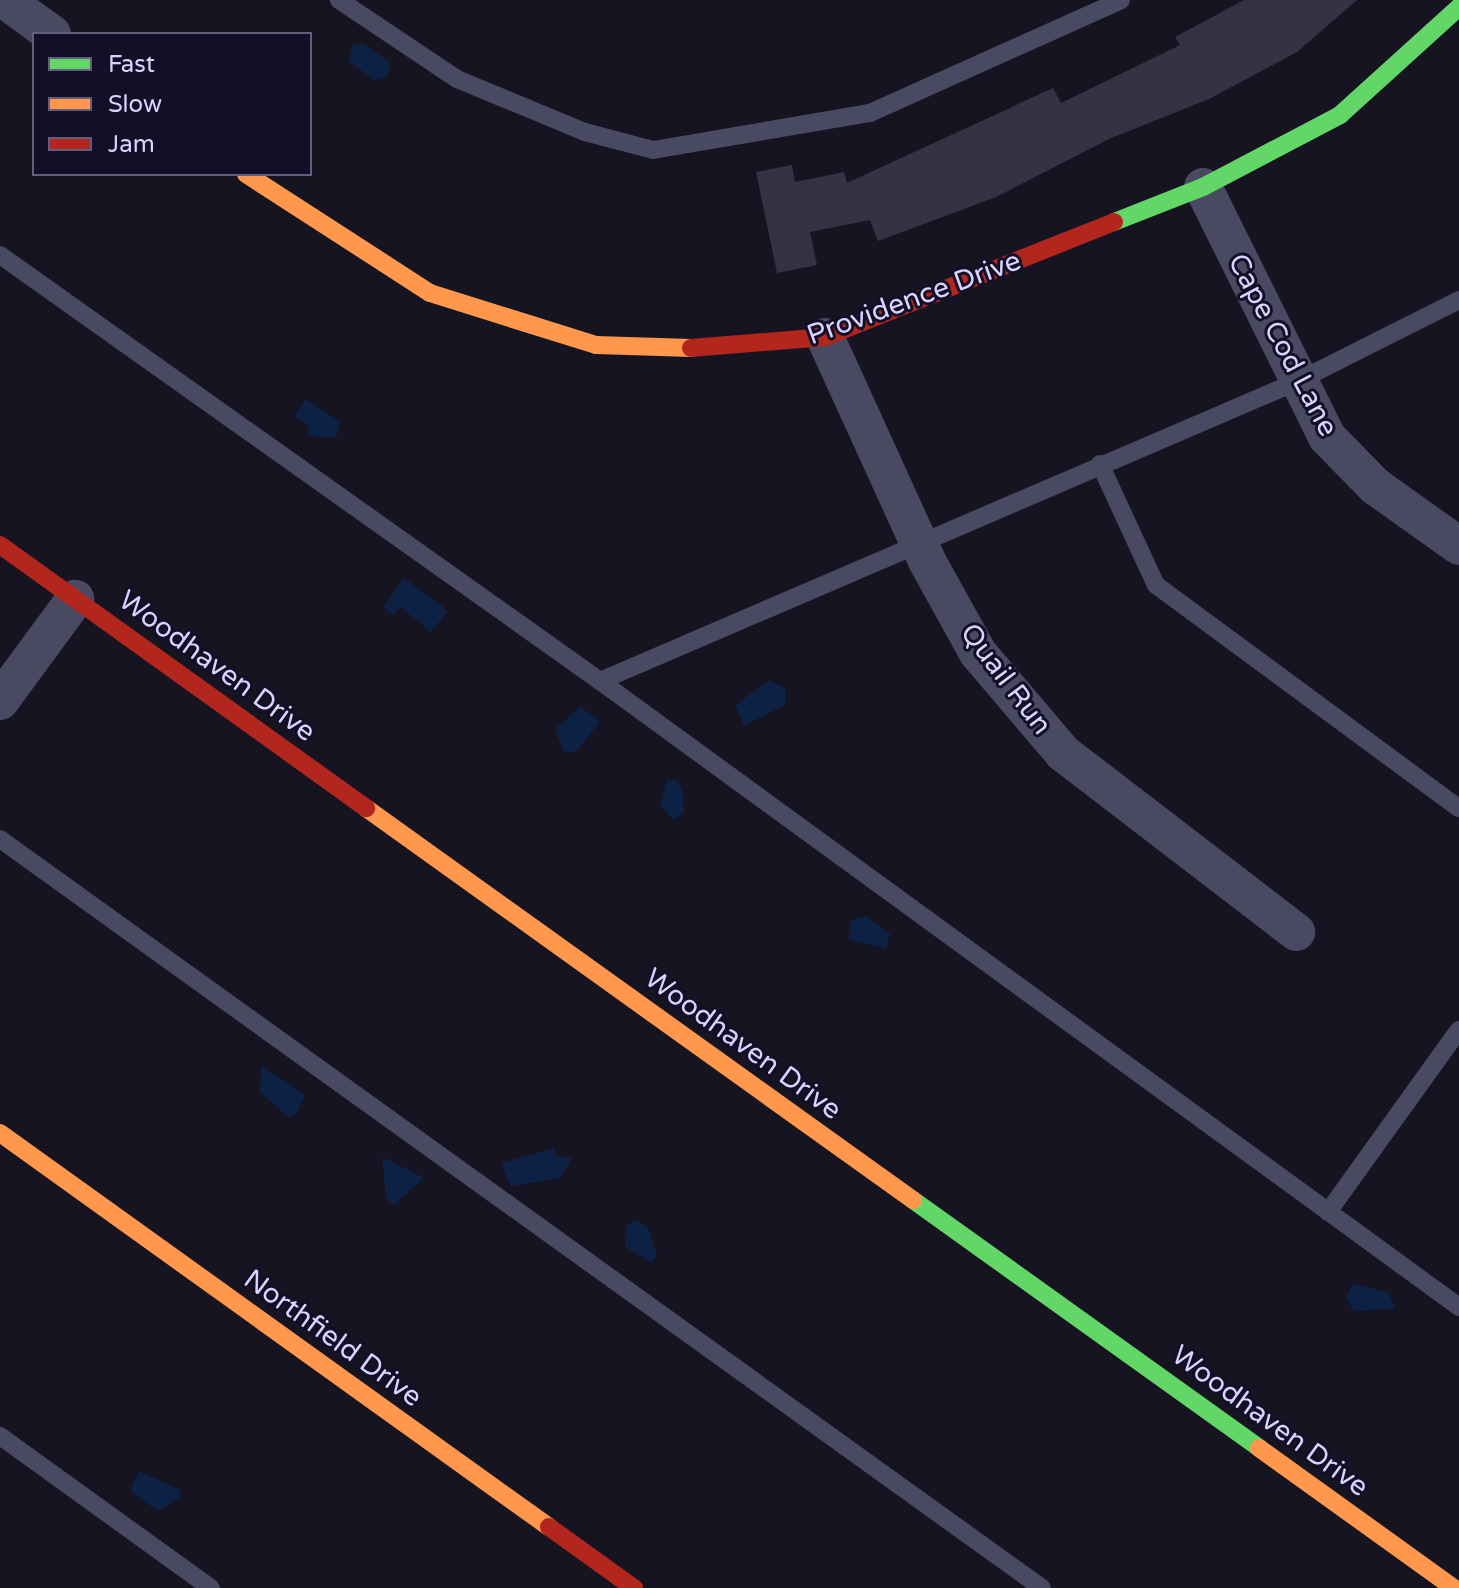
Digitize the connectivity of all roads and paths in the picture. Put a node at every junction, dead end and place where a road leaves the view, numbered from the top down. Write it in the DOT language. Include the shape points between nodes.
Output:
graph roads {
  1 [pos="5,0"];
  2 [pos="339,0"];
  3 [pos="1121,0"];
  4 [pos="1459,7"];
  5 [pos="49,32"];
  6 [pos="249,176"];
  7 [pos="1203,187"];
  8 [pos="0,255"];
  9 [pos="1459,300"];
  10 [pos="825,337"];
  11 [pos="1296,382"];
  12 [pos="1100,464"];
  13 [pos="918,541"];
  14 [pos="0,545"];
  15 [pos="1459,546"];
  16 [pos="75,599"];
  17 [pos="600,681"];
  18 [pos="0,701"];
  19 [pos="1459,808"];
  20 [pos="0,839"];
  21 [pos="1296,932"];
  22 [pos="1459,1030"];
  23 [pos="0,1133"];
  24 [pos="1328,1212"];
  25 [pos="1459,1307"];
  26 [pos="0,1436"];
  27 [pos="211,1588"];
  28 [pos="634,1588"];
  29 [pos="1042,1588"];
  30 [pos="1454,1588"];
  1 -- 5 [label="street"];
  2 -- 3 [label="lane" via="457,79 585,132 653,150 870,113"];
  4 -- 7 [label="street, Providence Drive" via="1340,115"];
  6 -- 10 [label="street, Providence Drive" via="430,293 596,345 738,350"];
  7 -- 10 [label="street, Providence Drive"];
  7 -- 11 [label="street, Cape Cod Lane"];
  8 -- 17 [label="lane"];
  9 -- 11 [label="lane"];
  10 -- 13 [label="street, Quail Run"];
  11 -- 12 [label="lane"];
  11 -- 15 [label="street, Cape Cod Lane" via="1327,437 1375,486"];
  12 -- 13 [label="lane"];
  12 -- 19 [label="lane" via="1156,585"];
  13 -- 17 [label="lane"];
  13 -- 21 [label="street, Quail Run" via="978,653 1063,753"];
  14 -- 16 [label="street, Woodhaven Drive"];
  16 -- 18 [label="street"];
  16 -- 30 [label="street, Woodhaven Drive"];
  17 -- 24 [label="lane"];
  20 -- 29 [label="lane"];
  22 -- 24 [label="lane"];
  23 -- 28 [label="street, Northfield Drive"];
  24 -- 25 [label="lane"];
  26 -- 27 [label="lane"];
}
